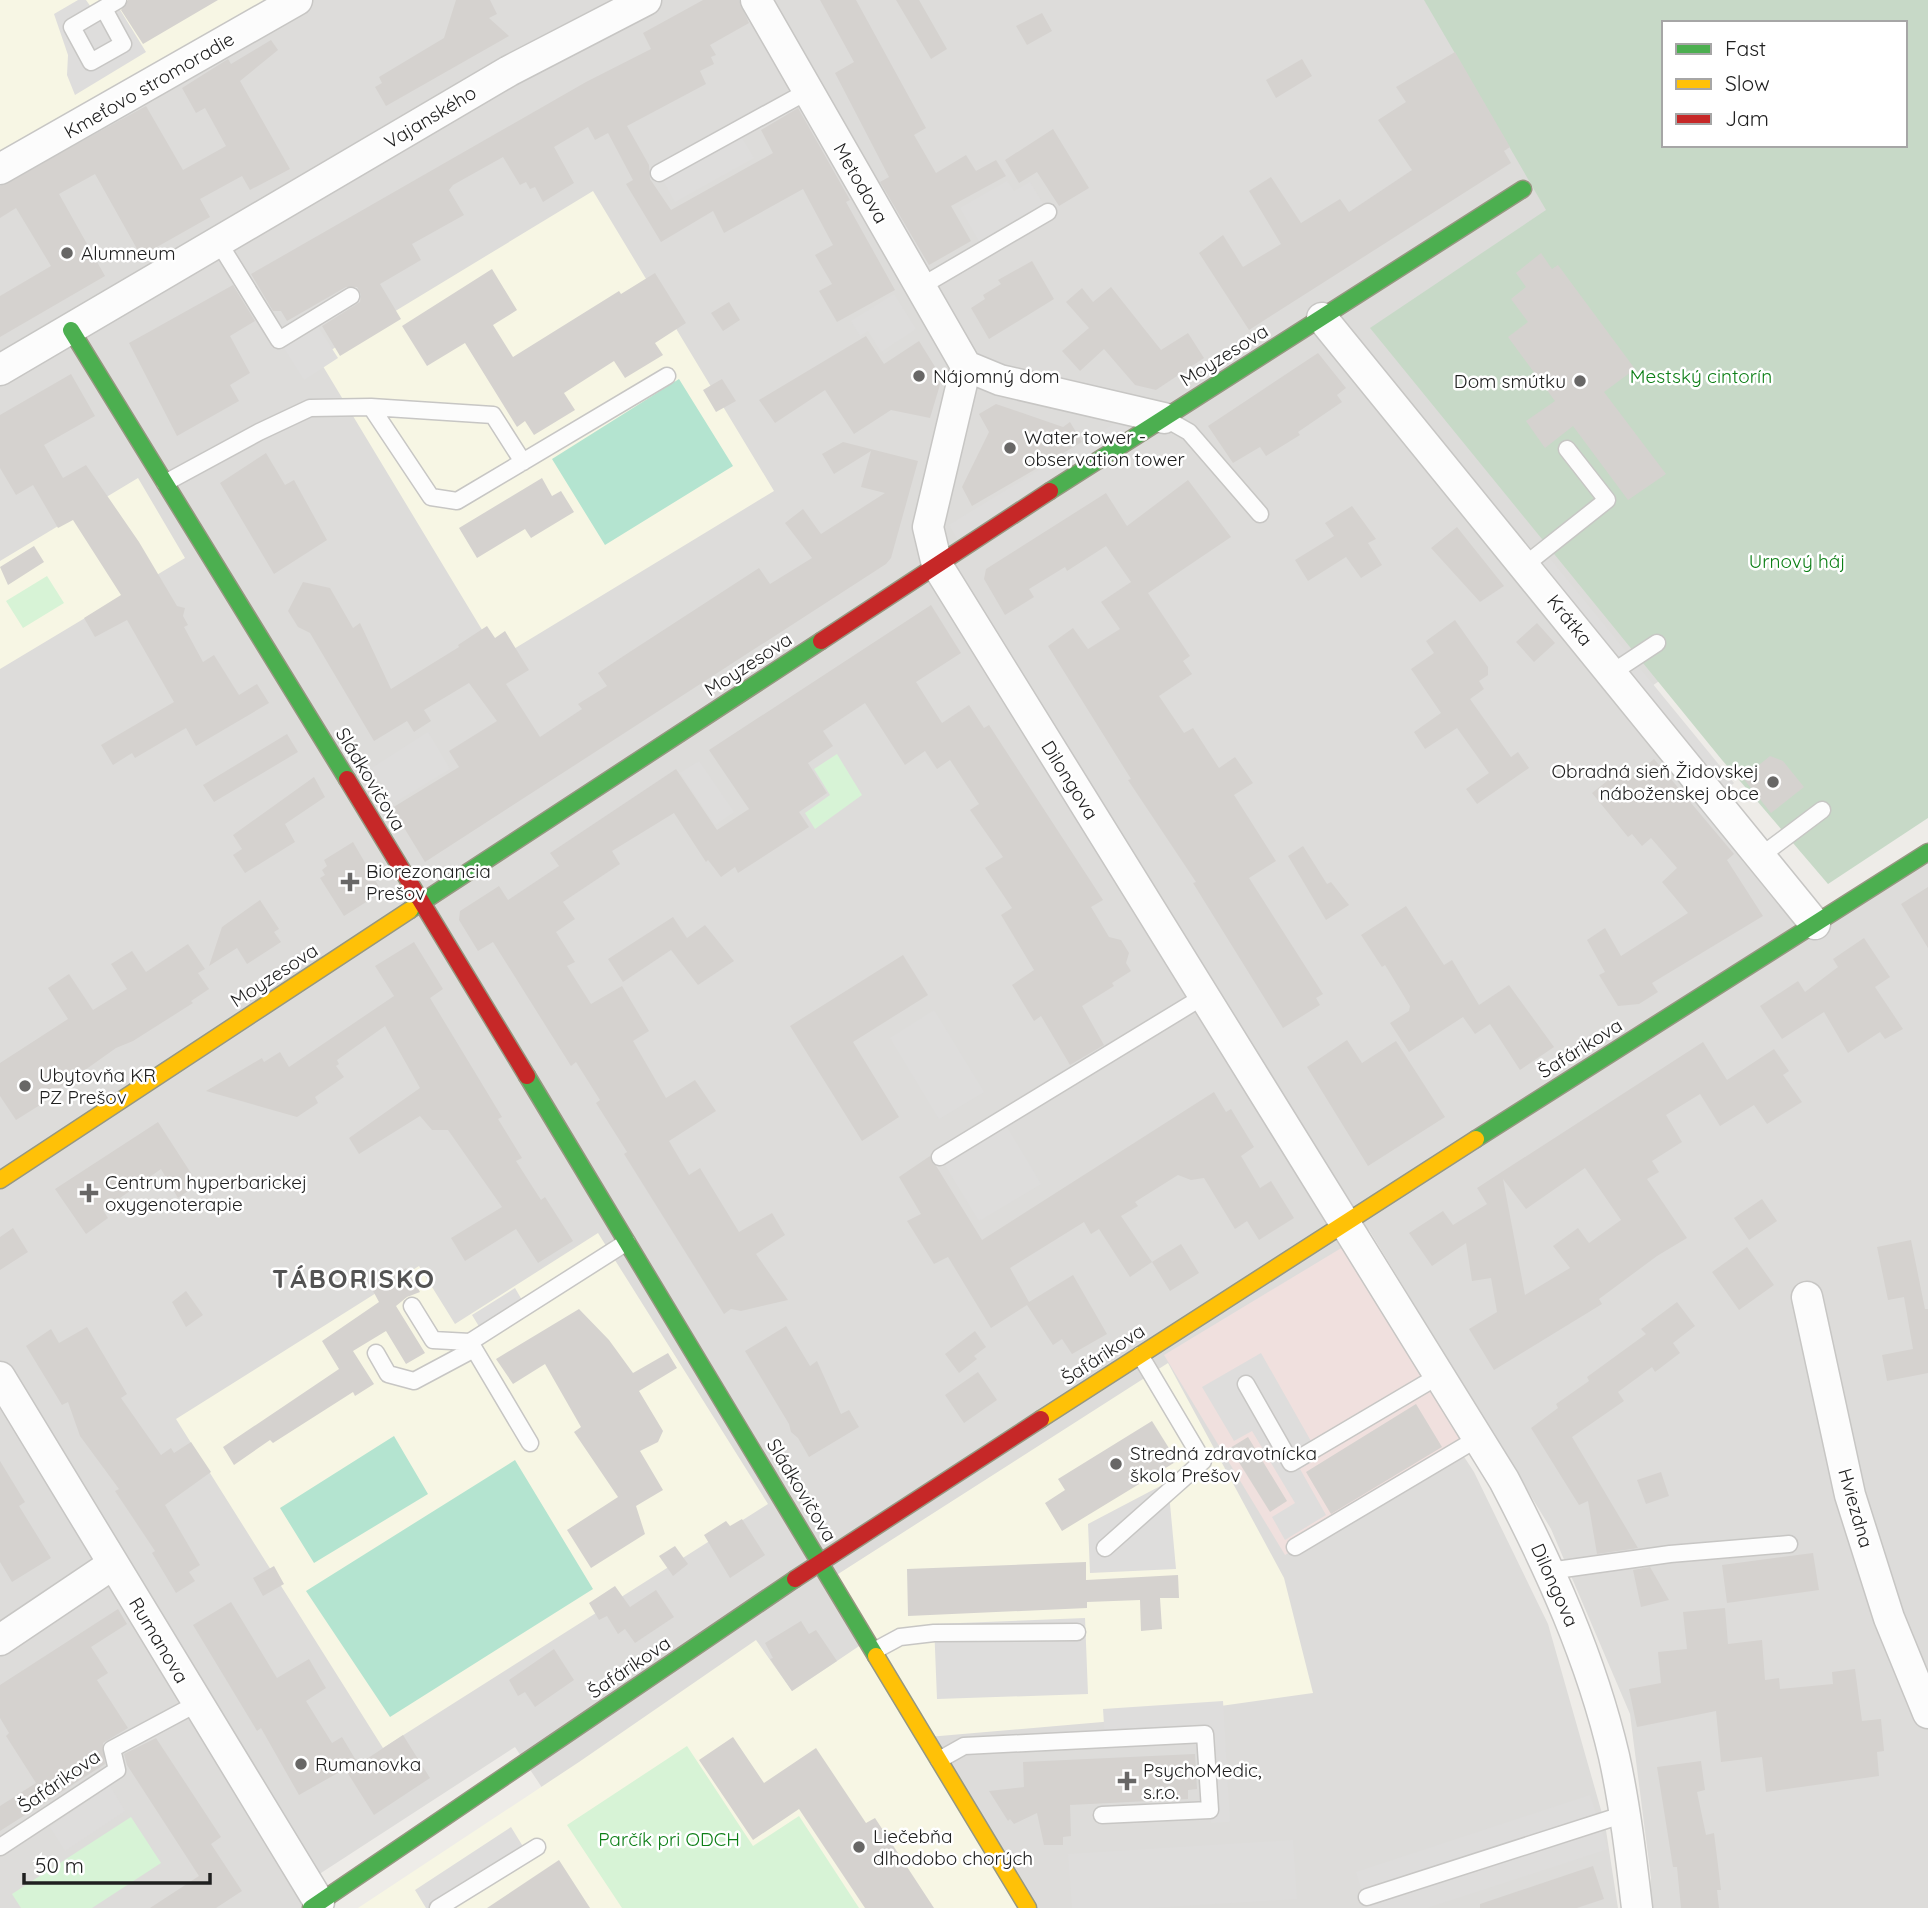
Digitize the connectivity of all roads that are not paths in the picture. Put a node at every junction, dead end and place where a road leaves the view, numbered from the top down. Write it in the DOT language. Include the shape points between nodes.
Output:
graph roads {
  1 [pos="297,0"];
  2 [pos="646,0"];
  3 [pos="756,0"];
  4 [pos="808,92"];
  5 [pos="0,169"];
  6 [pos="659,173"];
  7 [pos="1523,189"];
  8 [pos="1048,212"];
  9 [pos="219,243"];
  10 [pos="920,287"];
  11 [pos="351,296"];
  12 [pos="1322,318"];
  13 [pos="71,330"];
  14 [pos="966,366"];
  15 [pos="0,370"];
  16 [pos="667,376"];
  17 [pos="371,407"];
  18 [pos="1164,418"];
  19 [pos="1567,449"];
  20 [pos="523,462"];
  21 [pos="165,484"];
  22 [pos="1260,514"];
  23 [pos="937,565"];
  24 [pos="1525,565"];
  25 [pos="1657,643"];
  26 [pos="1613,672"];
  27 [pos="1822,810"];
  28 [pos="1928,852"];
  29 [pos="1762,855"];
  30 [pos="422,904"];
  31 [pos="1815,924"];
  32 [pos="1204,996"];
  33 [pos="940,1157"];
  34 [pos="0,1180"];
  35 [pos="1345,1222"];
  36 [pos="627,1242"];
  37 [pos="1807,1297"];
  38 [pos="412,1306"];
  39 [pos="472,1346"];
  40 [pos="376,1353"];
  41 [pos="1140,1355"];
  42 [pos="1440,1375"];
  43 [pos="0,1377"];
  44 [pos="1246,1384"];
  45 [pos="1480,1437"];
  46 [pos="530,1443"];
  47 [pos="1789,1544"];
  48 [pos="1295,1547"];
  49 [pos="1105,1548"];
  50 [pos="821,1562"];
  51 [pos="113,1564"];
  52 [pos="1549,1571"];
  53 [pos="1077,1632"];
  54 [pos="0,1640"];
  55 [pos="874,1651"];
  56 [pos="196,1704"];
  57 [pos="1928,1713"];
  58 [pos="939,1760"];
  59 [pos="1625,1814"];
  60 [pos="1102,1815"];
  61 [pos="0,1847"];
  62 [pos="537,1847"];
  63 [pos="1367,1896"];
  64 [pos="317,1906"];
  65 [pos="438,1908"];
  66 [pos="1028,1908"];
  67 [pos="1637,1908"];
  1 -- 5 [label="street, Kmeťovo stromoradie"];
  2 -- 9 [label="street, Vajanského" via="509,71"];
  3 -- 4 [label="street, Metodova"];
  4 -- 6 [label="lane"];
  4 -- 10 [label="street, Metodova"];
  7 -- 12 [label="street, Moyzesova"];
  8 -- 10 [label="lane"];
  9 -- 11 [label="lane" via="279,340"];
  9 -- 13 [label="street, Vajanského"];
  10 -- 14 [label="street, Metodova"];
  12 -- 18 [label="street, Moyzesova"];
  12 -- 24 [label="street, Krátka"];
  13 -- 15 [label="street, Vajanského"];
  13 -- 21 [label="street, Sládkovičova"];
  14 -- 18 [label="street" via="1000,380"];
  14 -- 23 [label="street, Dilongova" via="928,527"];
  16 -- 20 [label="lane"];
  17 -- 20 [label="lane" via="493,415"];
  17 -- 20 [label="lane" via="431,497 457,501"];
  17 -- 21 [label="lane" via="310,408"];
  18 -- 22 [label="lane" via="1189,432"];
  18 -- 23 [label="street, Moyzesova"];
  19 -- 24 [label="lane" via="1607,500"];
  21 -- 30 [label="street, Sládkovičova"];
  23 -- 30 [label="street, Moyzesova"];
  23 -- 32 [label="street, Dilongova"];
  24 -- 26 [label="street, Krátka"];
  25 -- 26 [label="lane"];
  26 -- 29 [label="street, Krátka"];
  27 -- 29 [label="lane"];
  28 -- 31 [label="street, Šafárikova"];
  29 -- 31 [label="street, Krátka"];
  30 -- 34 [label="street, Moyzesova"];
  30 -- 36 [label="street, Sládkovičova"];
  31 -- 35 [label="street, Šafárikova"];
  32 -- 33 [label="lane"];
  32 -- 35 [label="street, Dilongova"];
  35 -- 41 [label="street, Šafárikova"];
  35 -- 42 [label="street, Dilongova"];
  36 -- 39 [label="lane"];
  36 -- 50 [label="street, Sládkovičova"];
  37 -- 57 [label="street, Hviezdna" via="1850,1495 1889,1618"];
  38 -- 39 [label="lane" via="433,1340"];
  39 -- 40 [label="lane" via="414,1381 388,1374"];
  39 -- 46 [label="lane"];
  41 -- 49 [label="lane" via="1203,1461"];
  41 -- 50 [label="street, Šafárikova"];
  42 -- 44 [label="lane" via="1291,1463"];
  42 -- 45 [label="street, Dilongova"];
  43 -- 51 [label="street, Rumanova"];
  45 -- 48 [label="lane"];
  45 -- 52 [label="street, Dilongova"];
  47 -- 52 [label="lane"];
  50 -- 55 [label="street, Sládkovičova"];
  50 -- 64 [label="street, Šafárikova"];
  51 -- 54 [label="street"];
  51 -- 56 [label="street, Rumanova"];
  52 -- 59 [label="street, Dilongova" via="1595,1688"];
  53 -- 55 [label="lane" via="934,1633 900,1637"];
  55 -- 58 [label="street, Sládkovičova"];
  56 -- 61 [label="lane, Šafárikova" via="112,1749 117,1770"];
  56 -- 64 [label="street, Rumanova"];
  58 -- 60 [label="lane" via="964,1746 1205,1734 1210,1810"];
  58 -- 66 [label="street, Sládkovičova"];
  59 -- 63 [label="lane"];
  59 -- 67 [label="street, Dilongova"];
  62 -- 65 [label="lane"];
}
